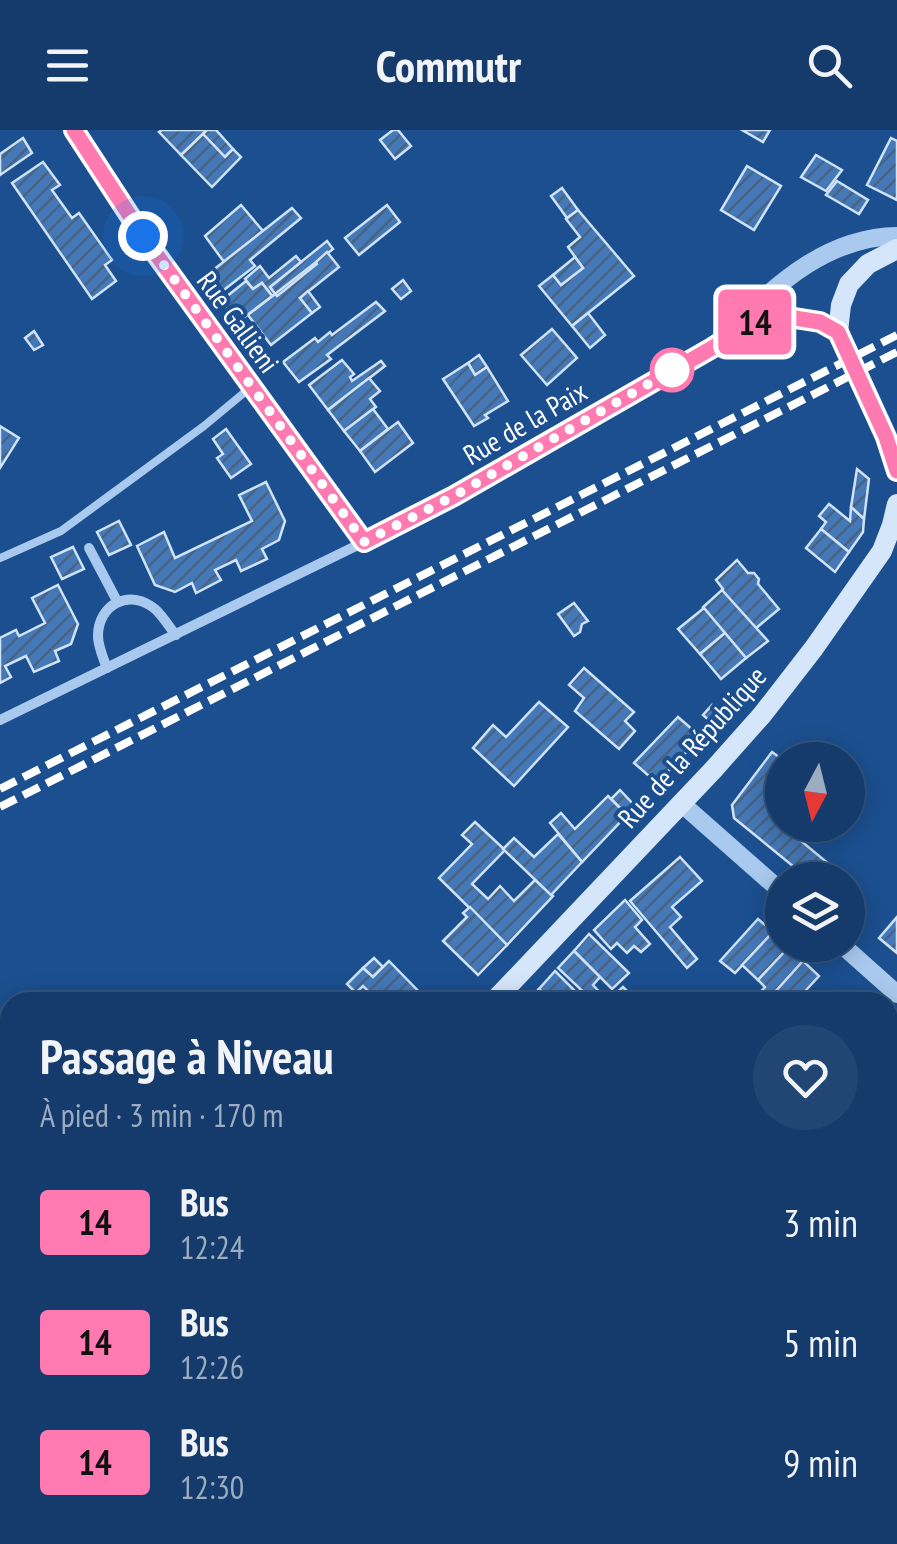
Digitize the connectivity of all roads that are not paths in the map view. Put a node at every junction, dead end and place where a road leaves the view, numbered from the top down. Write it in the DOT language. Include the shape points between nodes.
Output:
graph roads {
  1 [pos="74,130"];
  2 [pos="897,236"];
  3 [pos="897,250"];
  4 [pos="838,332"];
  5 [pos="712,348"];
  6 [pos="251,387"];
  7 [pos="897,471"];
  8 [pos="897,504"];
  9 [pos="364,542"];
  10 [pos="88,548"];
  11 [pos="0,558"];
  12 [pos="117,602"];
  13 [pos="176,635"];
  14 [pos="106,668"];
  15 [pos="0,720"];
  16 [pos="682,803"];
  17 [pos="765,877"];
  18 [pos="861,962"];
  19 [pos="502,992"];
  20 [pos="895,992"];
  1 -- 6 [label="street, Rue Gallieni"];
  2 -- 5 [label="street, Rue de la Paix" via="858,240 814,261 764,296"];
  3 -- 4 [label="main road" via="868,264 849,284"];
  4 -- 5 [label="street, Rue de la Paix" via="782,316 756,322"];
  4 -- 7 [label="main road"];
  5 -- 9 [label="street, Rue de la Paix"];
  6 -- 9 [label="street, Rue Gallieni"];
  6 -- 11 [label="lane" via="62,531"];
  8 -- 16 [label="main road, Rue de la République" via="882,550 814,648"];
  9 -- 13 [label="street"];
  10 -- 12 [label="street"];
  12 -- 13 [label="street" via="140,601"];
  12 -- 14 [label="street" via="108,607 97,639"];
  13 -- 14 [label="street"];
  14 -- 15 [label="street"];
  16 -- 17 [label="street"];
  16 -- 19 [label="main road, Rue de la République"];
  18 -- 20 [label="street"];
}
